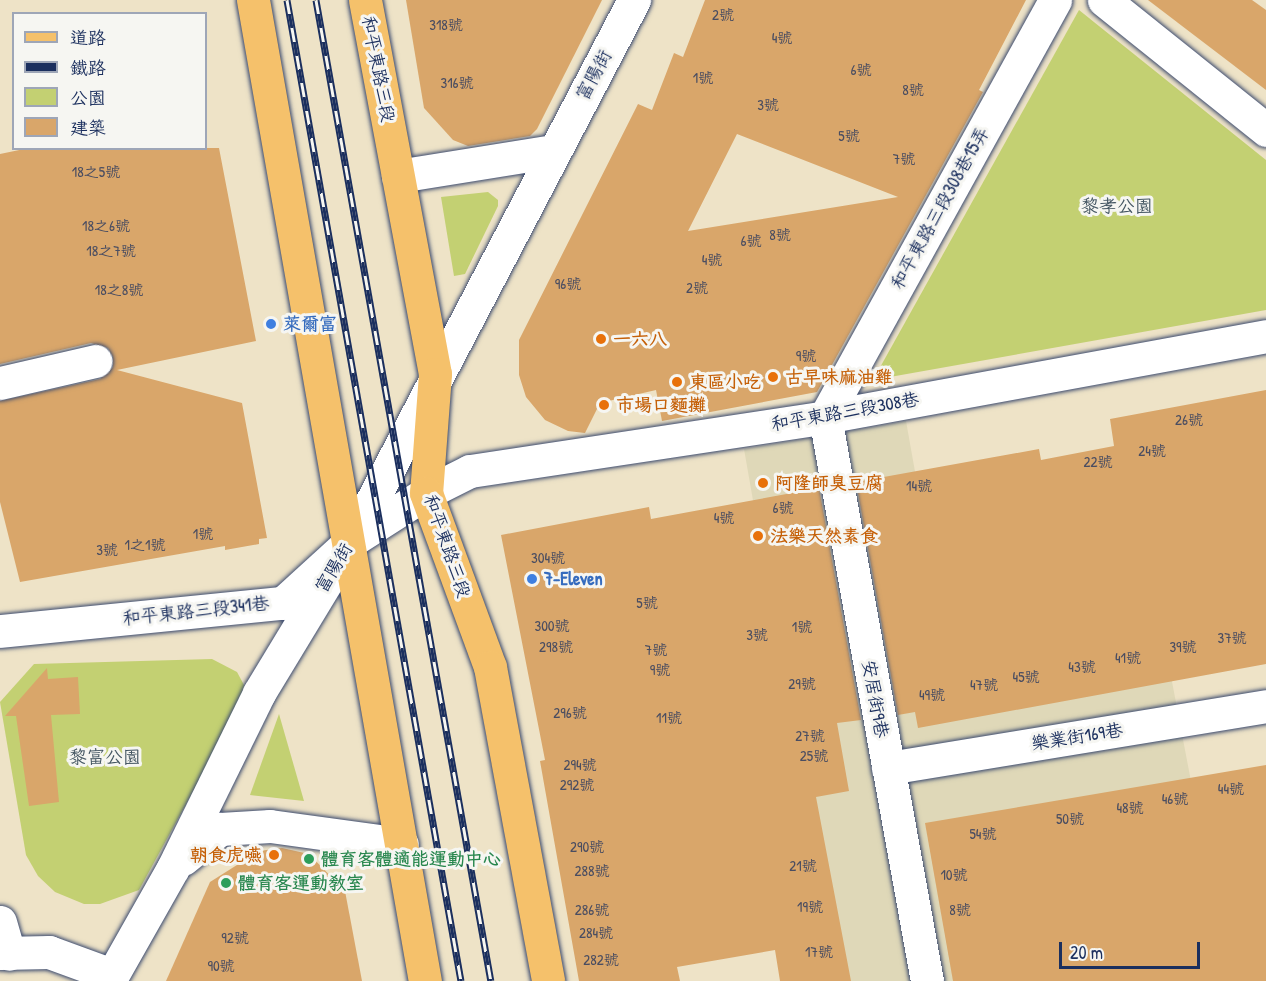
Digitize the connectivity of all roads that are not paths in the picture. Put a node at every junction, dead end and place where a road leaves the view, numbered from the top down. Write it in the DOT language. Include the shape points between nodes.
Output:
graph roads {
  1 [pos="253,0"];
  2 [pos="365,0"];
  3 [pos="634,0"];
  4 [pos="1055,0"];
  5 [pos="1104,0"];
  6 [pos="1266,130"];
  7 [pos="554,151"];
  8 [pos="398,176"];
  9 [pos="1266,336"];
  10 [pos="95,361"];
  11 [pos="435,374"];
  12 [pos="0,383"];
  13 [pos="825,417"];
  14 [pos="426,493"];
  15 [pos="351,541"];
  16 [pos="0,631"];
  17 [pos="1266,706"];
  18 [pos="888,768"];
  19 [pos="402,844"];
  20 [pos="173,868"];
  21 [pos="0,922"];
  22 [pos="4,954"];
  23 [pos="111,978"];
  24 [pos="425,981"];
  25 [pos="548,981"];
  26 [pos="927,981"];
  1 -- 15 [label="main road"];
  2 -- 8 [label="main road, 和平東路三段"];
  3 -- 7 [label="street, 富陽街"];
  4 -- 13 [label="street, 和平東路三段308巷15弄"];
  5 -- 6 [label="street"];
  7 -- 8 [label="street"];
  7 -- 11 [label="street, 富陽街"];
  8 -- 11 [label="main road, 和平東路三段"];
  9 -- 13 [label="street, 和平東路三段308巷"];
  10 -- 12 [label="street"];
  11 -- 14 [label="main road, 和平東路三段"];
  11 -- 15 [label="street, 富陽街"];
  13 -- 14 [label="street, 和平東路三段308巷" via="470,471"];
  13 -- 18 [label="street, 安居街9巷"];
  14 -- 15 [label="street, 和平東路三段341巷"];
  14 -- 25 [label="main road, 和平東路三段" via="490,667"];
  15 -- 16 [label="street, 和平東路三段341巷" via="283,603"];
  15 -- 19 [label="main road"];
  15 -- 20 [label="street, 富陽街" via="259,693"];
  17 -- 18 [label="street, 樂業街169巷"];
  18 -- 26 [label="street, 安居街9巷"];
  19 -- 20 [label="street" via="270,826 220,829"];
  19 -- 24 [label="main road"];
  20 -- 23 [label="street, 富陽街"];
  21 -- 22 [label="street"];
  22 -- 23 [label="street" via="49,952"];
}
